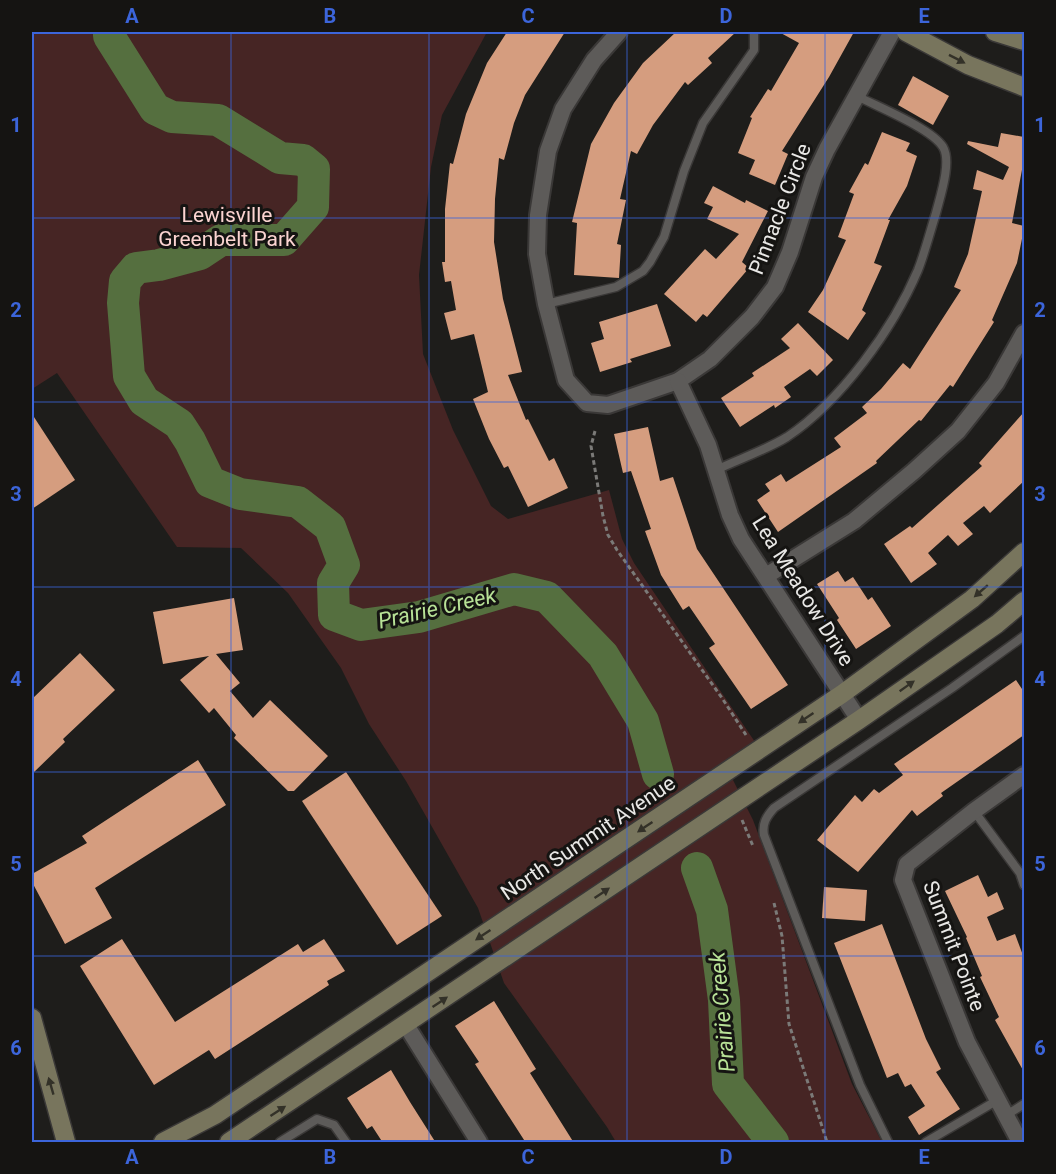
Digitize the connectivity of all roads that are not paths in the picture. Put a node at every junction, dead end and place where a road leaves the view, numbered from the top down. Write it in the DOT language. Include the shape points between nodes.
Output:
graph roads {
  1 [pos="620,32"];
  2 [pos="754,32"];
  3 [pos="892,32"];
  4 [pos="906,32"];
  5 [pos="995,32"];
  6 [pos="1024,41"];
  7 [pos="1024,87"];
  8 [pos="857,96"];
  9 [pos="546,304"];
  10 [pos="1024,333"];
  11 [pos="678,381"];
  12 [pos="716,470"];
  13 [pos="1024,552"];
  14 [pos="766,576"];
  15 [pos="1024,601"];
  16 [pos="1024,636"];
  17 [pos="842,694"];
  18 [pos="859,720"];
  19 [pos="1024,775"];
  20 [pos="974,811"];
  21 [pos="1024,885"];
  22 [pos="32,1018"];
  23 [pos="406,1025"];
  24 [pos="996,1101"];
  25 [pos="1024,1104"];
  26 [pos="1005,1116"];
  27 [pos="66,1143"];
  28 [pos="163,1143"];
  29 [pos="229,1143"];
  30 [pos="280,1143"];
  31 [pos="346,1143"];
  32 [pos="479,1143"];
  33 [pos="888,1143"];
  34 [pos="926,1143"];
  35 [pos="1020,1143"];
  1 -- 9 [label="street, Pinnacle Circle" via="594,60 569,100 548,151 540,196 537,254"];
  2 -- 9 [label="lane" via="754,50 703,123 663,237 650,262 637,276 616,287"];
  3 -- 8 [label="street, Pinnacle Circle"];
  4 -- 7 [label="main road, one-way" via="968,65"];
  5 -- 6 [label="main road"];
  8 -- 11 [label="street, Pinnacle Circle" via="814,177 775,287 731,340"];
  8 -- 12 [label="lane" via="931,135 944,148 943,188 918,270 866,360 811,417 786,437"];
  9 -- 11 [label="street, Pinnacle Circle" via="566,380 587,403 608,405"];
  10 -- 14 [label="street" via="996,383 958,431 854,521"];
  11 -- 12 [label="street, Lea Meadow Drive"];
  12 -- 14 [label="street, Lea Meadow Drive" via="741,539"];
  13 -- 17 [label="main road, North Summit Avenue, one-way" via="972,599"];
  14 -- 17 [label="street, Lea Meadow Drive"];
  18 -- 15 [label="main road, one-way"];
  16 -- 33 [label="lane" via="774,808 763,828 860,1085"];
  17 -- 18 [label="street, Lea Meadow Drive"];
  17 -- 28 [label="main road, North Summit Avenue, one-way" via="214,1116"];
  23 -- 18 [label="main road, one-way"];
  19 -- 20 [label="street, Summit Pointe"];
  20 -- 21 [label="lane" via="1020,873"];
  20 -- 24 [label="street, Summit Pointe" via="908,864 903,880 967,1042"];
  27 -- 22 [label="main road, one-way"];
  29 -- 23 [label="main road, one-way"];
  23 -- 32 [label="street"];
  24 -- 26 [label="street, Summit Pointe"];
  24 -- 34 [label="lane"];
  25 -- 26 [label="lane"];
  26 -- 35 [label="street, Summit Pointe"];
  30 -- 31 [label="lane" via="317,1119 334,1125"];
}
